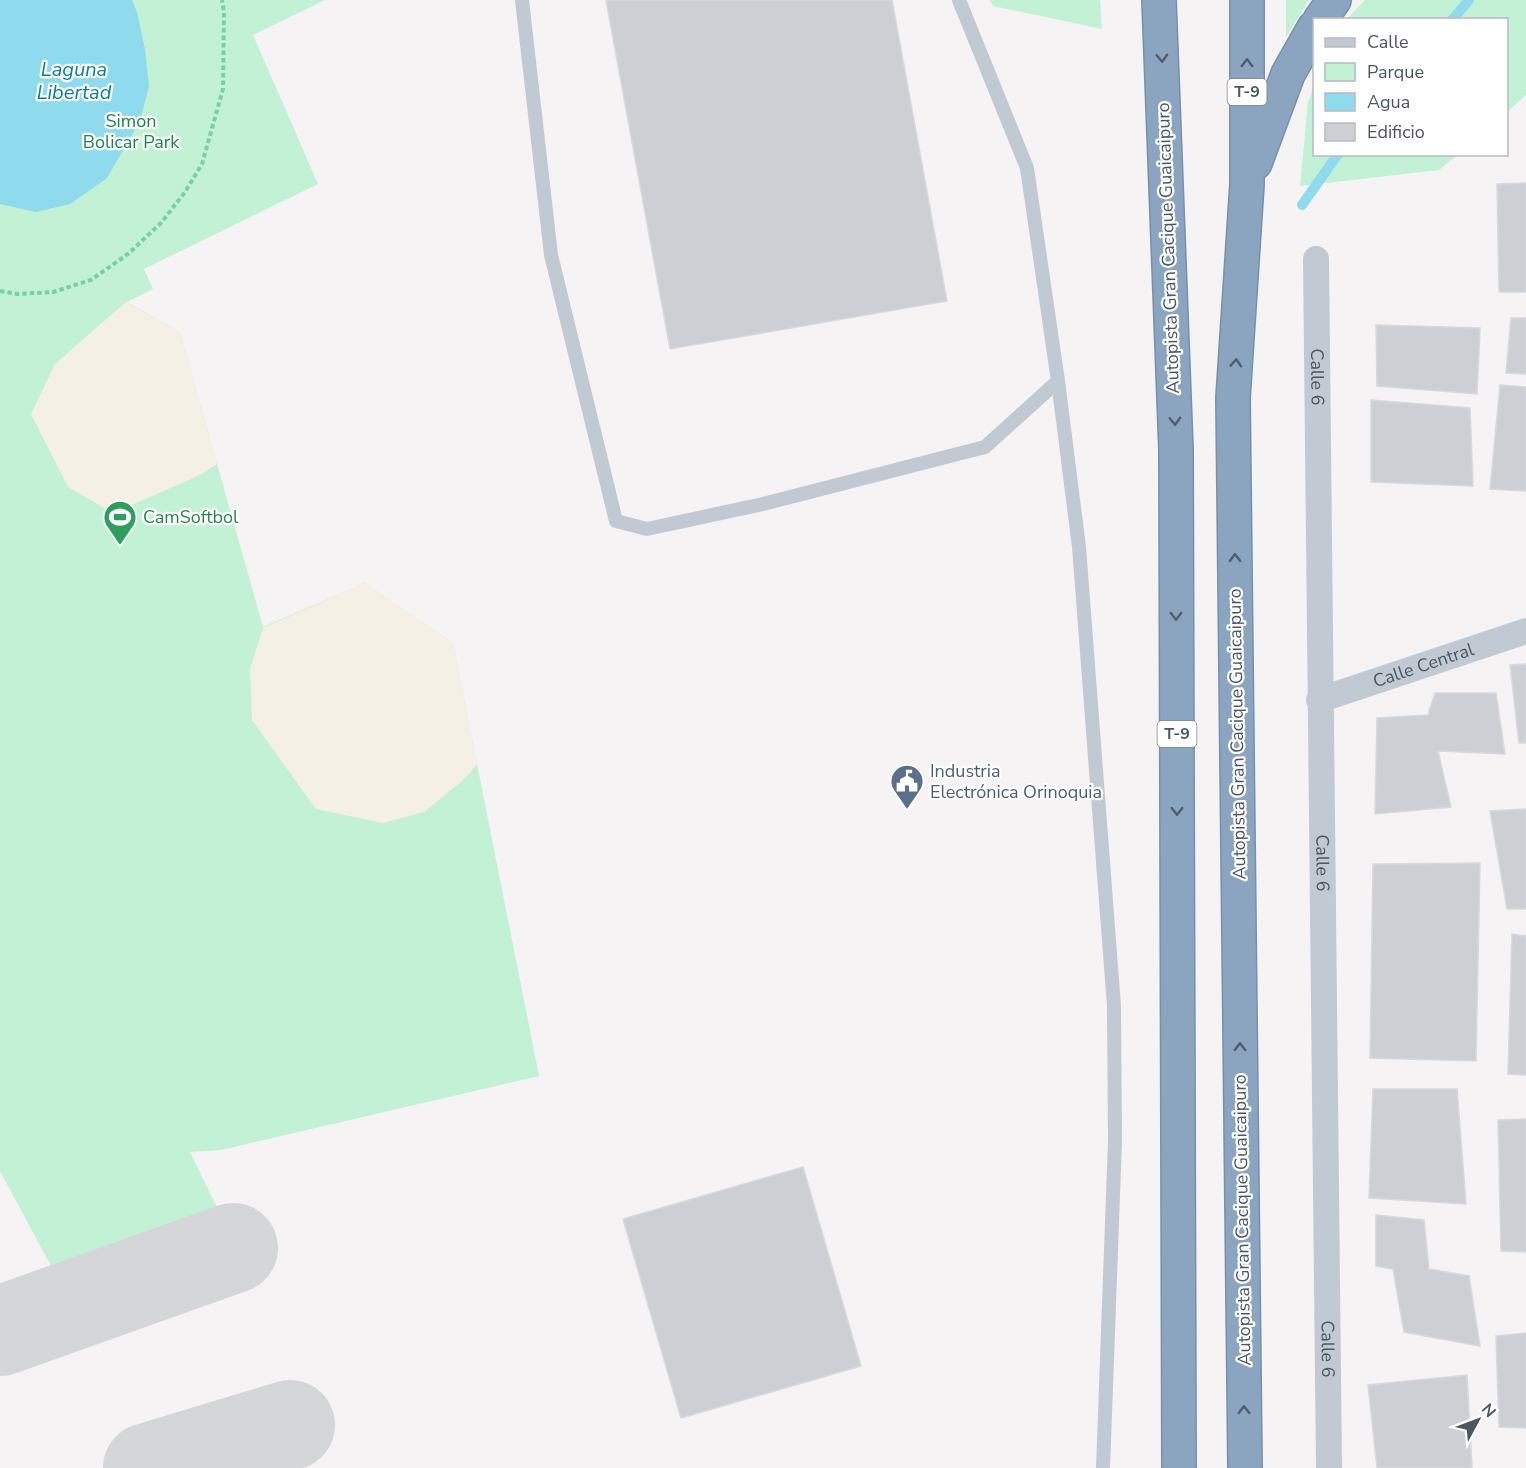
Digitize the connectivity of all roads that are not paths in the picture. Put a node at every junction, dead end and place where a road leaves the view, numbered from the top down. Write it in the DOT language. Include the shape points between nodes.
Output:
graph roads {
  1 [pos="522,0"];
  2 [pos="958,0"];
  3 [pos="1159,0"];
  4 [pos="1247,0"];
  5 [pos="1334,0"];
  6 [pos="1321,18"];
  7 [pos="1313,30"];
  8 [pos="1247,184"];
  9 [pos="1316,260"];
  10 [pos="1058,381"];
  11 [pos="1526,631"];
  12 [pos="1319,700"];
  13 [pos="1103,1468"];
  14 [pos="1179,1468"];
  15 [pos="1245,1468"];
  16 [pos="1329,1468"];
  1 -- 10 [label="lane" via="551,255 616,520 647,529 764,504 985,447"];
  2 -- 10 [label="lane" via="1027,168"];
  3 -- 14 [label="highway, Autopista Gran Cacique Guaicaipuro / T-9, one-way" via="1176,450"];
  8 -- 4 [label="highway, Autopista Gran Cacique Guaicaipuro / T-9, one-way"];
  5 -- 6 [label="highway"];
  7 -- 8 [label="highway" via="1288,74"];
  15 -- 8 [label="highway, Autopista Gran Cacique Guaicaipuro / T-9, one-way" via="1233,398"];
  9 -- 12 [label="street, Calle 6"];
  10 -- 13 [label="lane" via="1079,547 1114,1006 1115,1141"];
  11 -- 12 [label="street, Calle Central"];
  12 -- 16 [label="street, Calle 6"];
}
